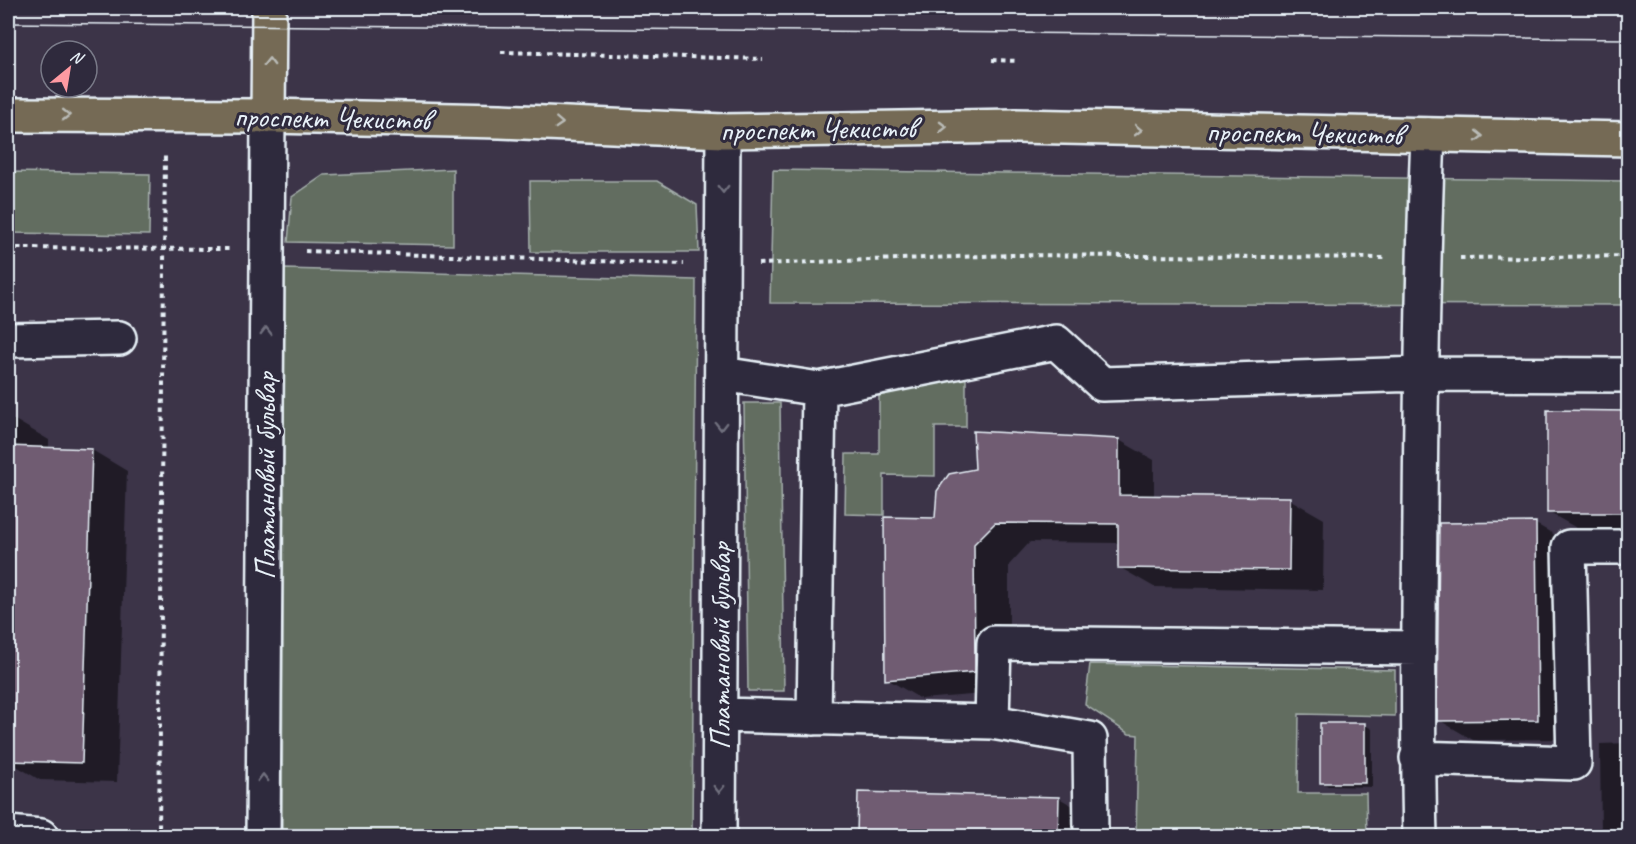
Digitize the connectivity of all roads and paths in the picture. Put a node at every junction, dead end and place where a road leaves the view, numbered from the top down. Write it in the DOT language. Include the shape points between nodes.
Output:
graph roads {
  1 [pos="269,8"];
  2 [pos="501,52"];
  3 [pos="763,59"];
  4 [pos="992,60"];
  5 [pos="1019,61"];
  6 [pos="8,115"];
  7 [pos="165,116"];
  8 [pos="268,116"];
  9 [pos="723,131"];
  10 [pos="1428,135"];
  11 [pos="1629,139"];
  12 [pos="8,248"];
  13 [pos="163,249"];
  14 [pos="267,249"];
  15 [pos="1629,256"];
  16 [pos="1423,258"];
  17 [pos="722,266"];
  18 [pos="119,338"];
  19 [pos="8,340"];
  20 [pos="722,374"];
  21 [pos="1421,374"];
  22 [pos="1629,375"];
  23 [pos="819,389"];
  24 [pos="1629,547"];
  25 [pos="1418,648"];
  26 [pos="720,715"];
  27 [pos="814,718"];
  28 [pos="992,722"];
  29 [pos="1418,758"];
  30 [pos="8,833"];
  31 [pos="41,837"];
  32 [pos="159,837"];
  33 [pos="263,837"];
  34 [pos="719,837"];
  35 [pos="1091,837"];
  36 [pos="1420,837"];
  8 -- 1 [label="main road, one-way"];
  2 -- 3 [label="path"];
  4 -- 5 [label="path"];
  6 -- 7 [label="main road, проспект Чекистов, one-way"];
  7 -- 8 [label="main road, проспект Чекистов"];
  7 -- 13 [label="path"];
  8 -- 9 [label="main road, проспект Чекистов, one-way"];
  8 -- 14 [label="street, Платановый бульвар"];
  9 -- 10 [label="main road, проспект Чекистов, one-way" via="1016,126"];
  9 -- 17 [label="street, Платановый бульвар, one-way"];
  10 -- 11 [label="main road, проспект Чекистов, one-way"];
  10 -- 16 [label="street"];
  12 -- 13 [label="path"];
  13 -- 14 [label="path"];
  13 -- 32 [label="path"];
  14 -- 17 [label="path"];
  33 -- 14 [label="street, Платановый бульвар, one-way"];
  15 -- 16 [label="path"];
  16 -- 17 [label="path" via="1012,255"];
  16 -- 21 [label="street"];
  17 -- 20 [label="street, Платановый бульвар"];
  18 -- 19 [label="street"];
  20 -- 23 [label="street"];
  20 -- 26 [label="street, Платановый бульвар, one-way"];
  21 -- 22 [label="street"];
  21 -- 23 [label="street" via="1102,384 1056,342"];
  21 -- 25 [label="street"];
  23 -- 27 [label="street"];
  24 -- 29 [label="street" via="1569,547 1574,763"];
  25 -- 28 [label="street" via="994,643"];
  25 -- 29 [label="street"];
  26 -- 27 [label="street"];
  26 -- 34 [label="street, Платановый бульвар, one-way"];
  27 -- 28 [label="street"];
  28 -- 35 [label="street" via="1090,739"];
  29 -- 36 [label="street"];
  30 -- 31 [label="street"];
}
